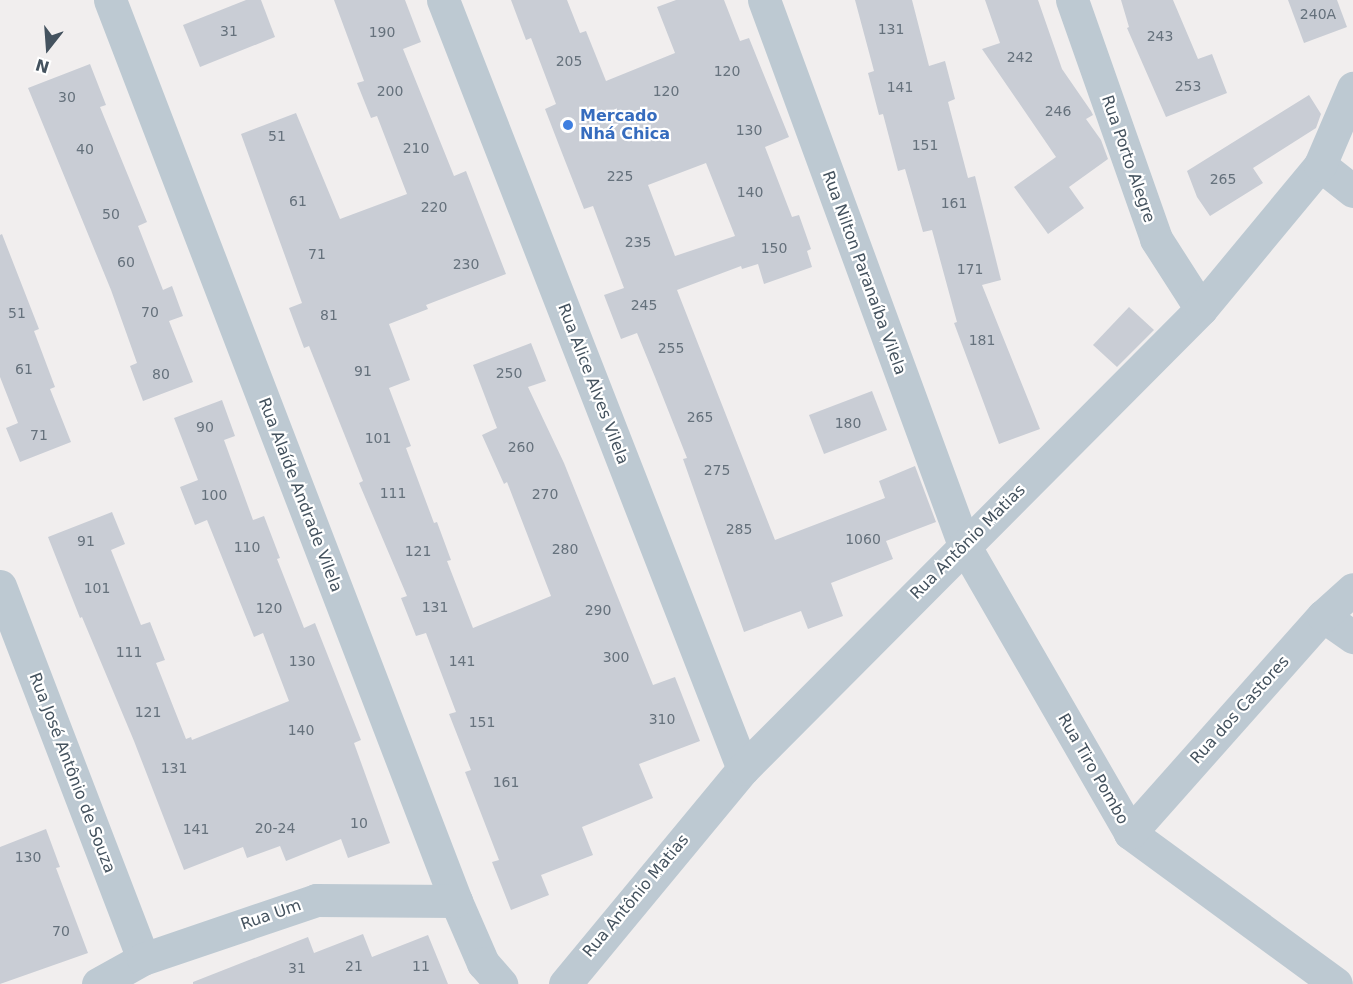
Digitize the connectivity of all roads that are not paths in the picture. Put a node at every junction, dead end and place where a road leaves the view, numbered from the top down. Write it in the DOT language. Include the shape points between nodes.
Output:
graph roads {
  1 [pos="110,0"];
  2 [pos="443,0"];
  3 [pos="764,0"];
  4 [pos="1072,0"];
  5 [pos="1353,88"];
  6 [pos="1320,165"];
  7 [pos="1353,191"];
  8 [pos="1201,309"];
  9 [pos="964,545"];
  10 [pos="0,586"];
  11 [pos="1353,590"];
  12 [pos="1323,616"];
  13 [pos="1353,637"];
  14 [pos="743,769"];
  15 [pos="1130,833"];
  16 [pos="456,901"];
  17 [pos="143,959"];
  18 [pos="98,984"];
  19 [pos="501,984"];
  20 [pos="565,984"];
  21 [pos="1336,984"];
  1 -- 16 [label="street, Rua Alaíde Andrade Vilela"];
  2 -- 14 [label="street, Rua Alice Alves Vilela"];
  3 -- 9 [label="street, Rua Nilton Paranaíba Vilela"];
  4 -- 8 [label="street, Rua Porto Alegre" via="1155,239"];
  5 -- 6 [label="street, Rua Antônio Matias"];
  6 -- 7 [label="street"];
  6 -- 8 [label="street, Rua Antônio Matias"];
  8 -- 9 [label="street, Rua Antônio Matias"];
  9 -- 14 [label="street, Rua Antônio Matias"];
  9 -- 15 [label="street, Rua Tiro Pombo"];
  10 -- 17 [label="street, Rua José Antônio de Souza"];
  11 -- 12 [label="street, Rua dos Castores"];
  12 -- 13 [label="street"];
  12 -- 15 [label="street, Rua dos Castores"];
  14 -- 20 [label="street, Rua Antônio Matias"];
  15 -- 21 [label="street, Rua Tiro Pombo"];
  16 -- 17 [label="street, Rua Um" via="316,900"];
  16 -- 19 [label="street, Rua Alaíde Andrade Vilela" via="483,963"];
  17 -- 18 [label="street, Rua Um"];
}
